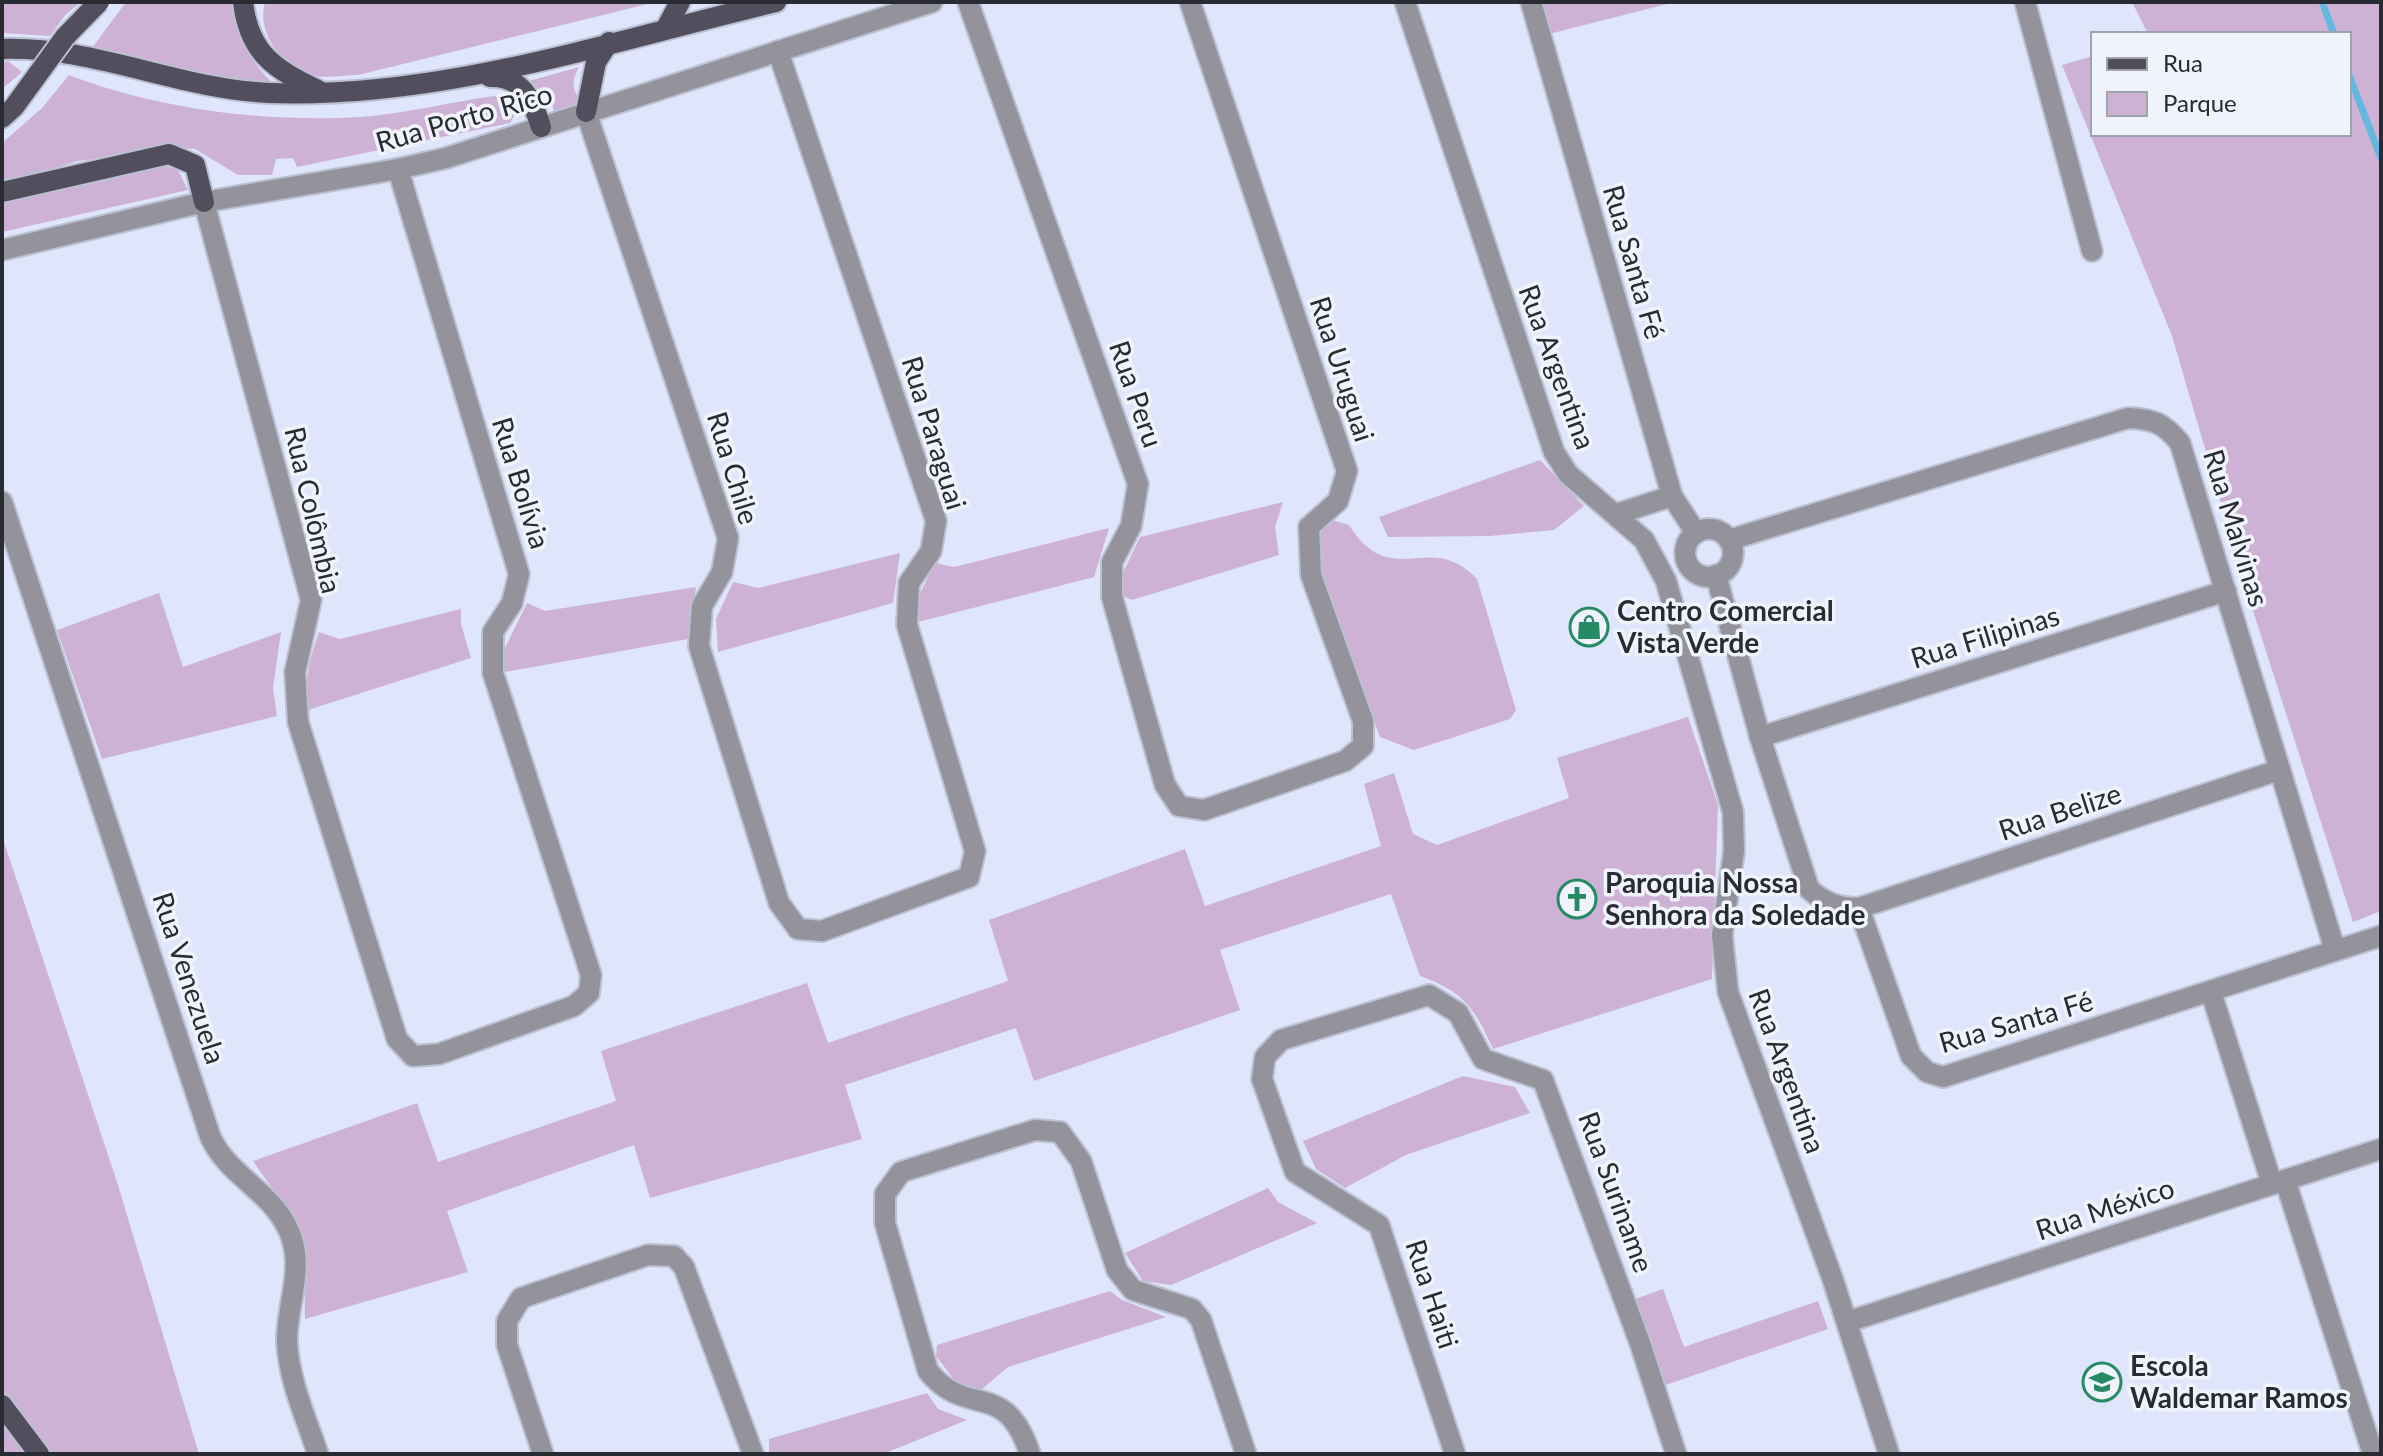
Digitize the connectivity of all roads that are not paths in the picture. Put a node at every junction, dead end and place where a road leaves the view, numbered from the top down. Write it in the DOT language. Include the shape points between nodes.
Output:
graph roads {
  1 [pos="99,2"];
  2 [pos="243,2"];
  3 [pos="680,2"];
  4 [pos="776,2"];
  5 [pos="932,2"];
  6 [pos="968,2"];
  7 [pos="1190,2"];
  8 [pos="1405,2"];
  9 [pos="1531,2"];
  10 [pos="2025,2"];
  11 [pos="666,28"];
  12 [pos="609,42"];
  13 [pos="2,49"];
  14 [pos="778,51"];
  15 [pos="462,79"];
  16 [pos="325,94"];
  17 [pos="8,112"];
  18 [pos="586,112"];
  19 [pos="541,127"];
  20 [pos="398,169"];
  21 [pos="2,192"];
  22 [pos="204,202"];
  23 [pos="2,250"];
  24 [pos="2092,251"];
  25 [pos="1672,496"];
  26 [pos="2,502"];
  27 [pos="1617,514"];
  28 [pos="1696,533"];
  29 [pos="1729,540"];
  30 [pos="1688,566"];
  31 [pos="1716,575"];
  32 [pos="1666,581"];
  33 [pos="2226,591"];
  34 [pos="1760,737"];
  35 [pos="1363,746"];
  36 [pos="2279,770"];
  37 [pos="1859,908"];
  38 [pos="798,929"];
  39 [pos="2381,936"];
  40 [pos="2335,950"];
  41 [pos="2211,992"];
  42 [pos="1443,1000"];
  43 [pos="413,1056"];
  44 [pos="2381,1149"];
  45 [pos="2278,1182"];
  46 [pos="1847,1322"];
  47 [pos="2,1405"];
  48 [pos="39,1454"];
  49 [pos="318,1454"];
  50 [pos="543,1454"];
  51 [pos="753,1454"];
  52 [pos="1030,1454"];
  53 [pos="1246,1454"];
  54 [pos="1455,1454"];
  55 [pos="1676,1454"];
  56 [pos="1889,1454"];
  57 [pos="2373,1454"];
  1 -- 17 [label="main road, bridge"];
  2 -- 16 [label="main road" via="247,29 261,53 279,71"];
  3 -- 11 [label="main road"];
  4 -- 11 [label="main road"];
  5 -- 14 [label="street, Rua Porto Rico"];
  6 -- 35 [label="street, Rua Peru" via="1138,484 1131,526 1112,562 1112,597 1165,785 1179,806 1204,810 1345,761"];
  7 -- 35 [label="street, Rua Uruguai" via="1347,471 1338,501 1309,527 1311,575 1363,721"];
  8 -- 27 [label="street, Rua Argentina" via="1550,441 1568,474"];
  9 -- 25 [label="street, Rua Santa Fé"];
  10 -- 24 [label="street"];
  11 -- 12 [label="main road"];
  12 -- 15 [label="main road"];
  12 -- 18 [label="main road" via="596,62"];
  13 -- 16 [label="main road" via="72,52 213,88"];
  14 -- 18 [label="street, Rua Porto Rico"];
  14 -- 38 [label="street, Rua Paraguai" via="936,521 931,551 909,583 907,625 975,851 969,877 822,931"];
  15 -- 16 [label="main road"];
  15 -- 19 [label="main road" via="514,81 533,101"];
  18 -- 19 [label="street, Rua Porto Rico"];
  18 -- 38 [label="street, Rua Chile" via="728,538 722,572 702,606 699,646 779,903"];
  19 -- 20 [label="street, Rua Porto Rico"];
  20 -- 22 [label="street, Rua Porto Rico"];
  20 -- 43 [label="street, Rua Bolívia" via="519,574 512,603 493,632 493,673 591,975 589,993 574,1006 439,1054"];
  21 -- 22 [label="main road" via="169,154 195,165"];
  22 -- 23 [label="street, Rua Porto Rico"];
  22 -- 43 [label="street, Rua Colômbia" via="311,600 295,672 298,722 397,1039"];
  25 -- 27 [label="street"];
  25 -- 28 [label="street, Rua Santa Fé"];
  26 -- 49 [label="street, Rua Venezuela" via="210,1136 222,1158 276,1208 292,1241 295,1278 288,1359"];
  27 -- 32 [label="street, Rua Argentina" via="1644,540"];
  28 -- 29 [label="street" via="1710,529"];
  28 -- 30 [label="street" via="1686,544"];
  29 -- 31 [label="street" via="1731,561"];
  29 -- 33 [label="street, Rua Malvinas" via="2128,418 2151,419 2167,426 2180,443"];
  30 -- 31 [label="street" via="1701,575"];
  30 -- 32 [label="street"];
  31 -- 34 [label="street"];
  32 -- 46 [label="street, Rua Argentina" via="1733,812 1734,851 1722,935 1728,992"];
  33 -- 34 [label="street, Rua Filipinas"];
  33 -- 36 [label="street, Rua Malvinas"];
  34 -- 37 [label="street" via="1809,889 1839,908"];
  36 -- 37 [label="street, Rua Belize"];
  36 -- 40 [label="street, Rua Malvinas"];
  37 -- 41 [label="street, Rua Santa Fé" via="1911,1056 1927,1072 1943,1077"];
  39 -- 40 [label="street, Rua Santa Fé"];
  40 -- 41 [label="street, Rua Santa Fé"];
  41 -- 45 [label="street"];
  42 -- 54 [label="street, Rua Haiti" via="1429,995 1281,1040 1265,1057 1262,1079 1295,1172 1379,1225"];
  42 -- 55 [label="street, Rua Suriname" via="1458,1013 1483,1059 1543,1080 1552,1097"];
  44 -- 45 [label="street, Rua México"];
  45 -- 46 [label="street, Rua México"];
  45 -- 57 [label="street"];
  46 -- 56 [label="street, Rua Argentina"];
  47 -- 48 [label="main road"];
  50 -- 51 [label="street" via="507,1345 507,1321 521,1298 648,1255 674,1256 684,1267"];
  52 -- 53 [label="street" via="1022,1430 1007,1411 943,1390 928,1371 885,1223 885,1194 901,1172 1035,1130 1060,1132 1081,1161 1117,1270 1133,1290 1192,1309 1201,1320"];
}
